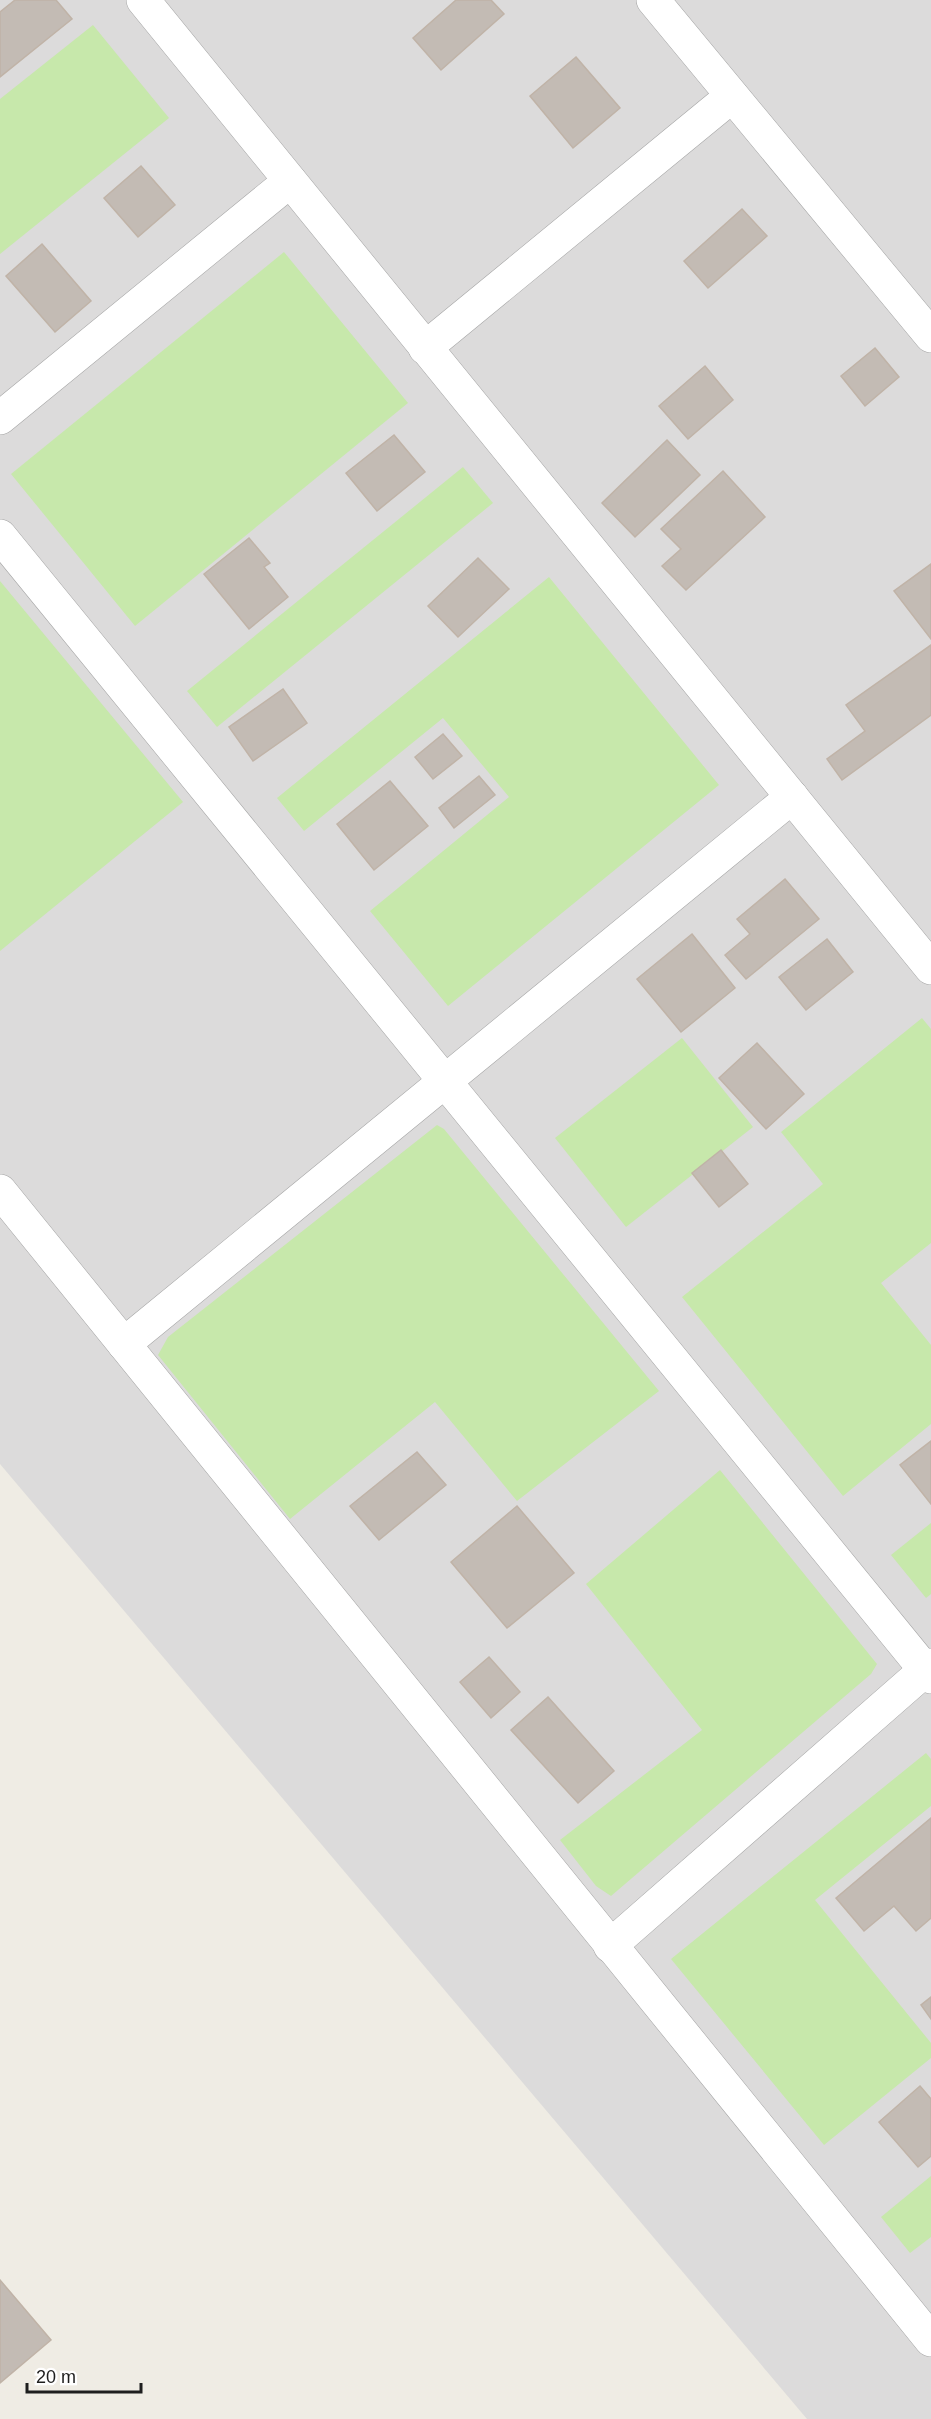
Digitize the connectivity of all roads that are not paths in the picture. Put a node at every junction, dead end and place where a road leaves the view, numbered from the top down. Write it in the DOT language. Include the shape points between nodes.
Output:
graph roads {
  1 [pos="143,0"];
  2 [pos="653,0"];
  3 [pos="732,96"];
  4 [pos="290,181"];
  5 [pos="931,336"];
  6 [pos="425,348"];
  7 [pos="0,418"];
  8 [pos="0,536"];
  9 [pos="792,797"];
  10 [pos="931,969"];
  11 [pos="445,1081"];
  12 [pos="0,1191"];
  13 [pos="124,1344"];
  14 [pos="929,1671"];
  15 [pos="610,1946"];
  16 [pos="931,2340"];
  1 -- 4 [label="street"];
  2 -- 3 [label="street"];
  3 -- 5 [label="street"];
  3 -- 6 [label="street"];
  4 -- 6 [label="street"];
  4 -- 7 [label="street"];
  6 -- 9 [label="street"];
  8 -- 11 [label="street"];
  9 -- 10 [label="street"];
  9 -- 11 [label="street"];
  11 -- 13 [label="street"];
  11 -- 14 [label="street"];
  12 -- 13 [label="street"];
  13 -- 15 [label="street"];
  14 -- 15 [label="street"];
  15 -- 16 [label="street"];
}
